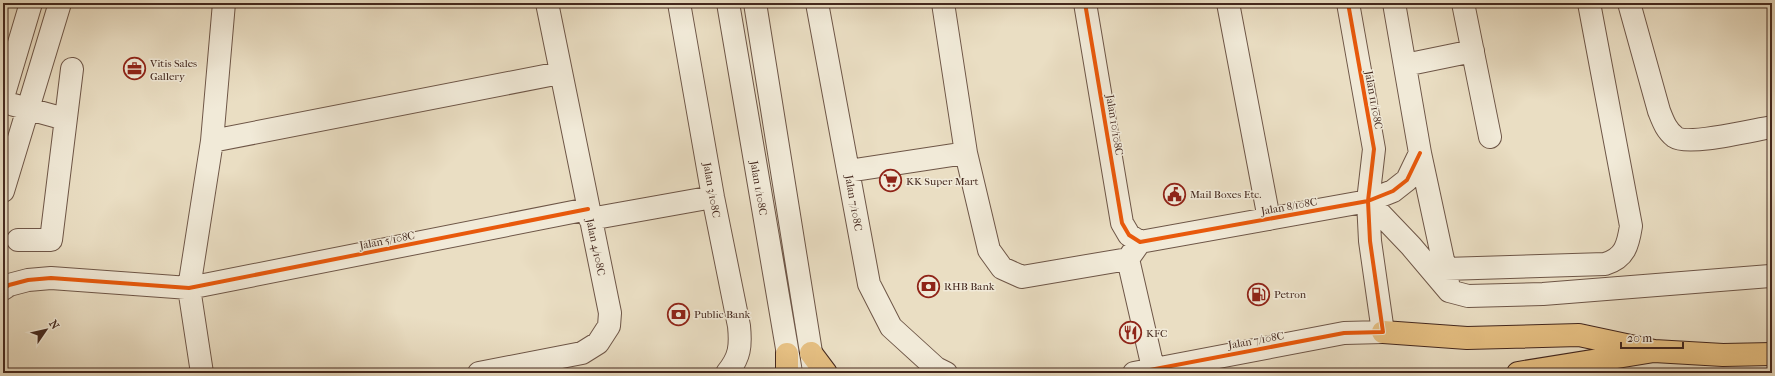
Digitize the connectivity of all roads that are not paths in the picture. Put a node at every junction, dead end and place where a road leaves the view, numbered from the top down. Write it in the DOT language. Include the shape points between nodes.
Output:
graph roads {
  1 [pos="31,3"];
  2 [pos="60,3"];
  3 [pos="224,3"];
  4 [pos="547,3"];
  5 [pos="679,3"];
  6 [pos="728,3"];
  7 [pos="755,3"];
  8 [pos="817,3"];
  9 [pos="943,3"];
  10 [pos="1086,3"];
  11 [pos="1228,3"];
  12 [pos="1348,3"];
  13 [pos="1394,3"];
  14 [pos="1463,3"];
  15 [pos="1589,3"];
  16 [pos="1615,3"];
  17 [pos="1629,3"];
  18 [pos="1640,39"];
  19 [pos="1473,51"];
  20 [pos="1405,64"];
  21 [pos="72,69"];
  22 [pos="560,73"];
  23 [pos="3,97"];
  24 [pos="3,102"];
  25 [pos="28,109"];
  26 [pos="66,120"];
  27 [pos="1772,127"];
  28 [pos="1490,137"];
  29 [pos="212,141"];
  30 [pos="966,153"];
  31 [pos="1420,153"];
  32 [pos="848,171"];
  33 [pos="3,191"];
  34 [pos="713,197"];
  35 [pos="1368,201"];
  36 [pos="589,214"];
  37 [pos="1269,219"];
  38 [pos="18,240"];
  39 [pos="1134,251"];
  40 [pos="1445,269"];
  41 [pos="1770,276"];
  42 [pos="189,288"];
  43 [pos="3,289"];
  44 [pos="1449,291"];
  45 [pos="1383,332"];
  46 [pos="1654,351"];
  47 [pos="1772,354"];
  48 [pos="813,363"];
  49 [pos="788,367"];
  50 [pos="1143,371"];
  51 [pos="202,373"];
  52 [pos="483,373"];
  53 [pos="728,373"];
  54 [pos="826,373"];
  55 [pos="946,373"];
  56 [pos="1518,373"];
  1 -- 23 [label="street"];
  2 -- 25 [label="street"];
  3 -- 29 [label="street"];
  4 -- 22 [label="street, Jalan 4/108C"];
  5 -- 34 [label="street, Jalan 3/108C"];
  6 -- 49 [label="street, Jalan 1/108C"];
  7 -- 48 [label="street"];
  8 -- 32 [label="street, Jalan 7/108C"];
  9 -- 30 [label="street, Jalan 8/108C"];
  10 -- 39 [label="street, Jalan 10/108C" via="1122,223"];
  11 -- 37 [label="street"];
  12 -- 35 [label="street, Jalan 11/108C" via="1374,149"];
  13 -- 20 [label="street"];
  14 -- 19 [label="street"];
  15 -- 40 [label="street" via="1631,226 1629,244 1614,262 1605,264"];
  16 -- 18 [label="street" via="1618,11"];
  17 -- 18 [label="street"];
  18 -- 27 [label="street" via="1659,111 1665,126 1676,137 1692,141"];
  19 -- 20 [label="street"];
  19 -- 28 [label="street"];
  20 -- 31 [label="street"];
  21 -- 26 [label="street"];
  22 -- 29 [label="street"];
  22 -- 36 [label="street, Jalan 4/108C"];
  24 -- 25 [label="street"];
  25 -- 26 [label="street"];
  25 -- 33 [label="street"];
  26 -- 38 [label="street" via="51,240"];
  29 -- 42 [label="street"];
  30 -- 32 [label="street"];
  30 -- 39 [label="street, Jalan 8/108C" via="988,250 1002,268 1022,277"];
  31 -- 35 [label="street, Jalan 8/108C" via="1407,180 1393,192"];
  31 -- 40 [label="street"];
  32 -- 55 [label="street, Jalan 7/108C" via="869,284 890,327 936,368"];
  34 -- 36 [label="street, Jalan 5/108C"];
  34 -- 53 [label="street, Jalan 3/108C" via="741,346"];
  35 -- 37 [label="street, Jalan 8/108C"];
  35 -- 44 [label="street"];
  35 -- 45 [label="street, Jalan 11/108C" via="1370,241"];
  36 -- 42 [label="street, Jalan 5/108C"];
  36 -- 52 [label="street, Jalan 4/108C" via="610,313 609,326 598,343 582,353"];
  37 -- 39 [label="street, Jalan 8/108C"];
  39 -- 50 [label="street"];
  40 -- 44 [label="street"];
  41 -- 44 [label="street" via="1544,294 1468,296"];
  42 -- 43 [label="street, Jalan 5/108C" via="51,278 28,280"];
  42 -- 51 [label="street"];
  45 -- 46 [label="highway" via="1467,338 1579,335"];
  45 -- 50 [label="street, Jalan 7/108C" via="1344,333"];
  46 -- 47 [label="highway" via="1723,355"];
  46 -- 56 [label="highway"];
  48 -- 54 [label="highway"];
}
